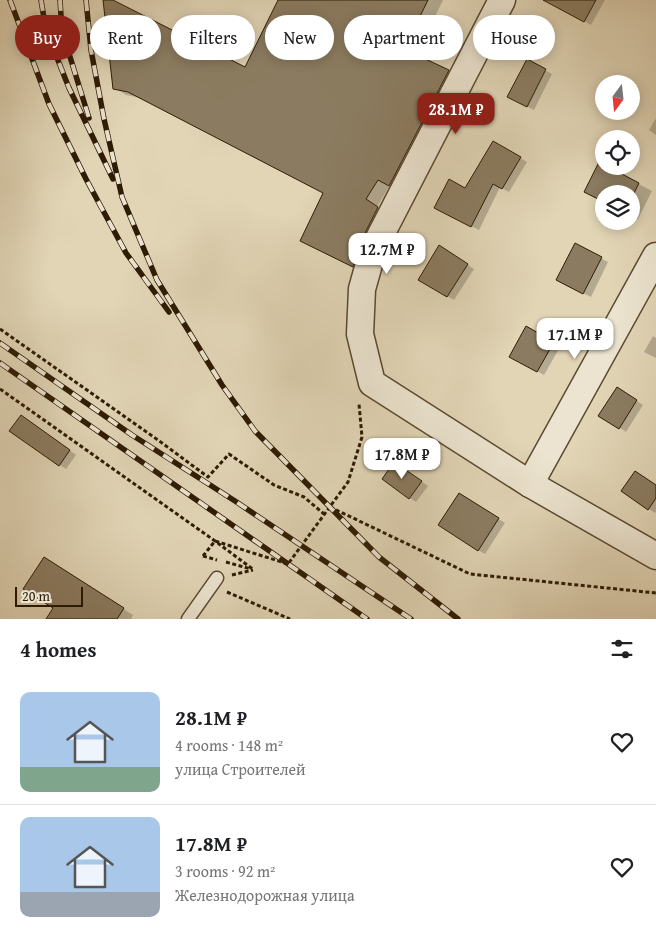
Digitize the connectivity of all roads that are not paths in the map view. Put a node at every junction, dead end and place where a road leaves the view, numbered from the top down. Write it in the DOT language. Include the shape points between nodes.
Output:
graph roads {
  1 [pos="502,0"];
  2 [pos="656,256"];
  3 [pos="530,484"];
  4 [pos="656,556"];
  5 [pos="214,582"];
  6 [pos="188,619"];
  1 -- 3 [label="street" via="373,250 362,289 360,334 372,383"];
  2 -- 3 [label="street"];
  3 -- 4 [label="street"];
  5 -- 6 [label="lane"];
}
